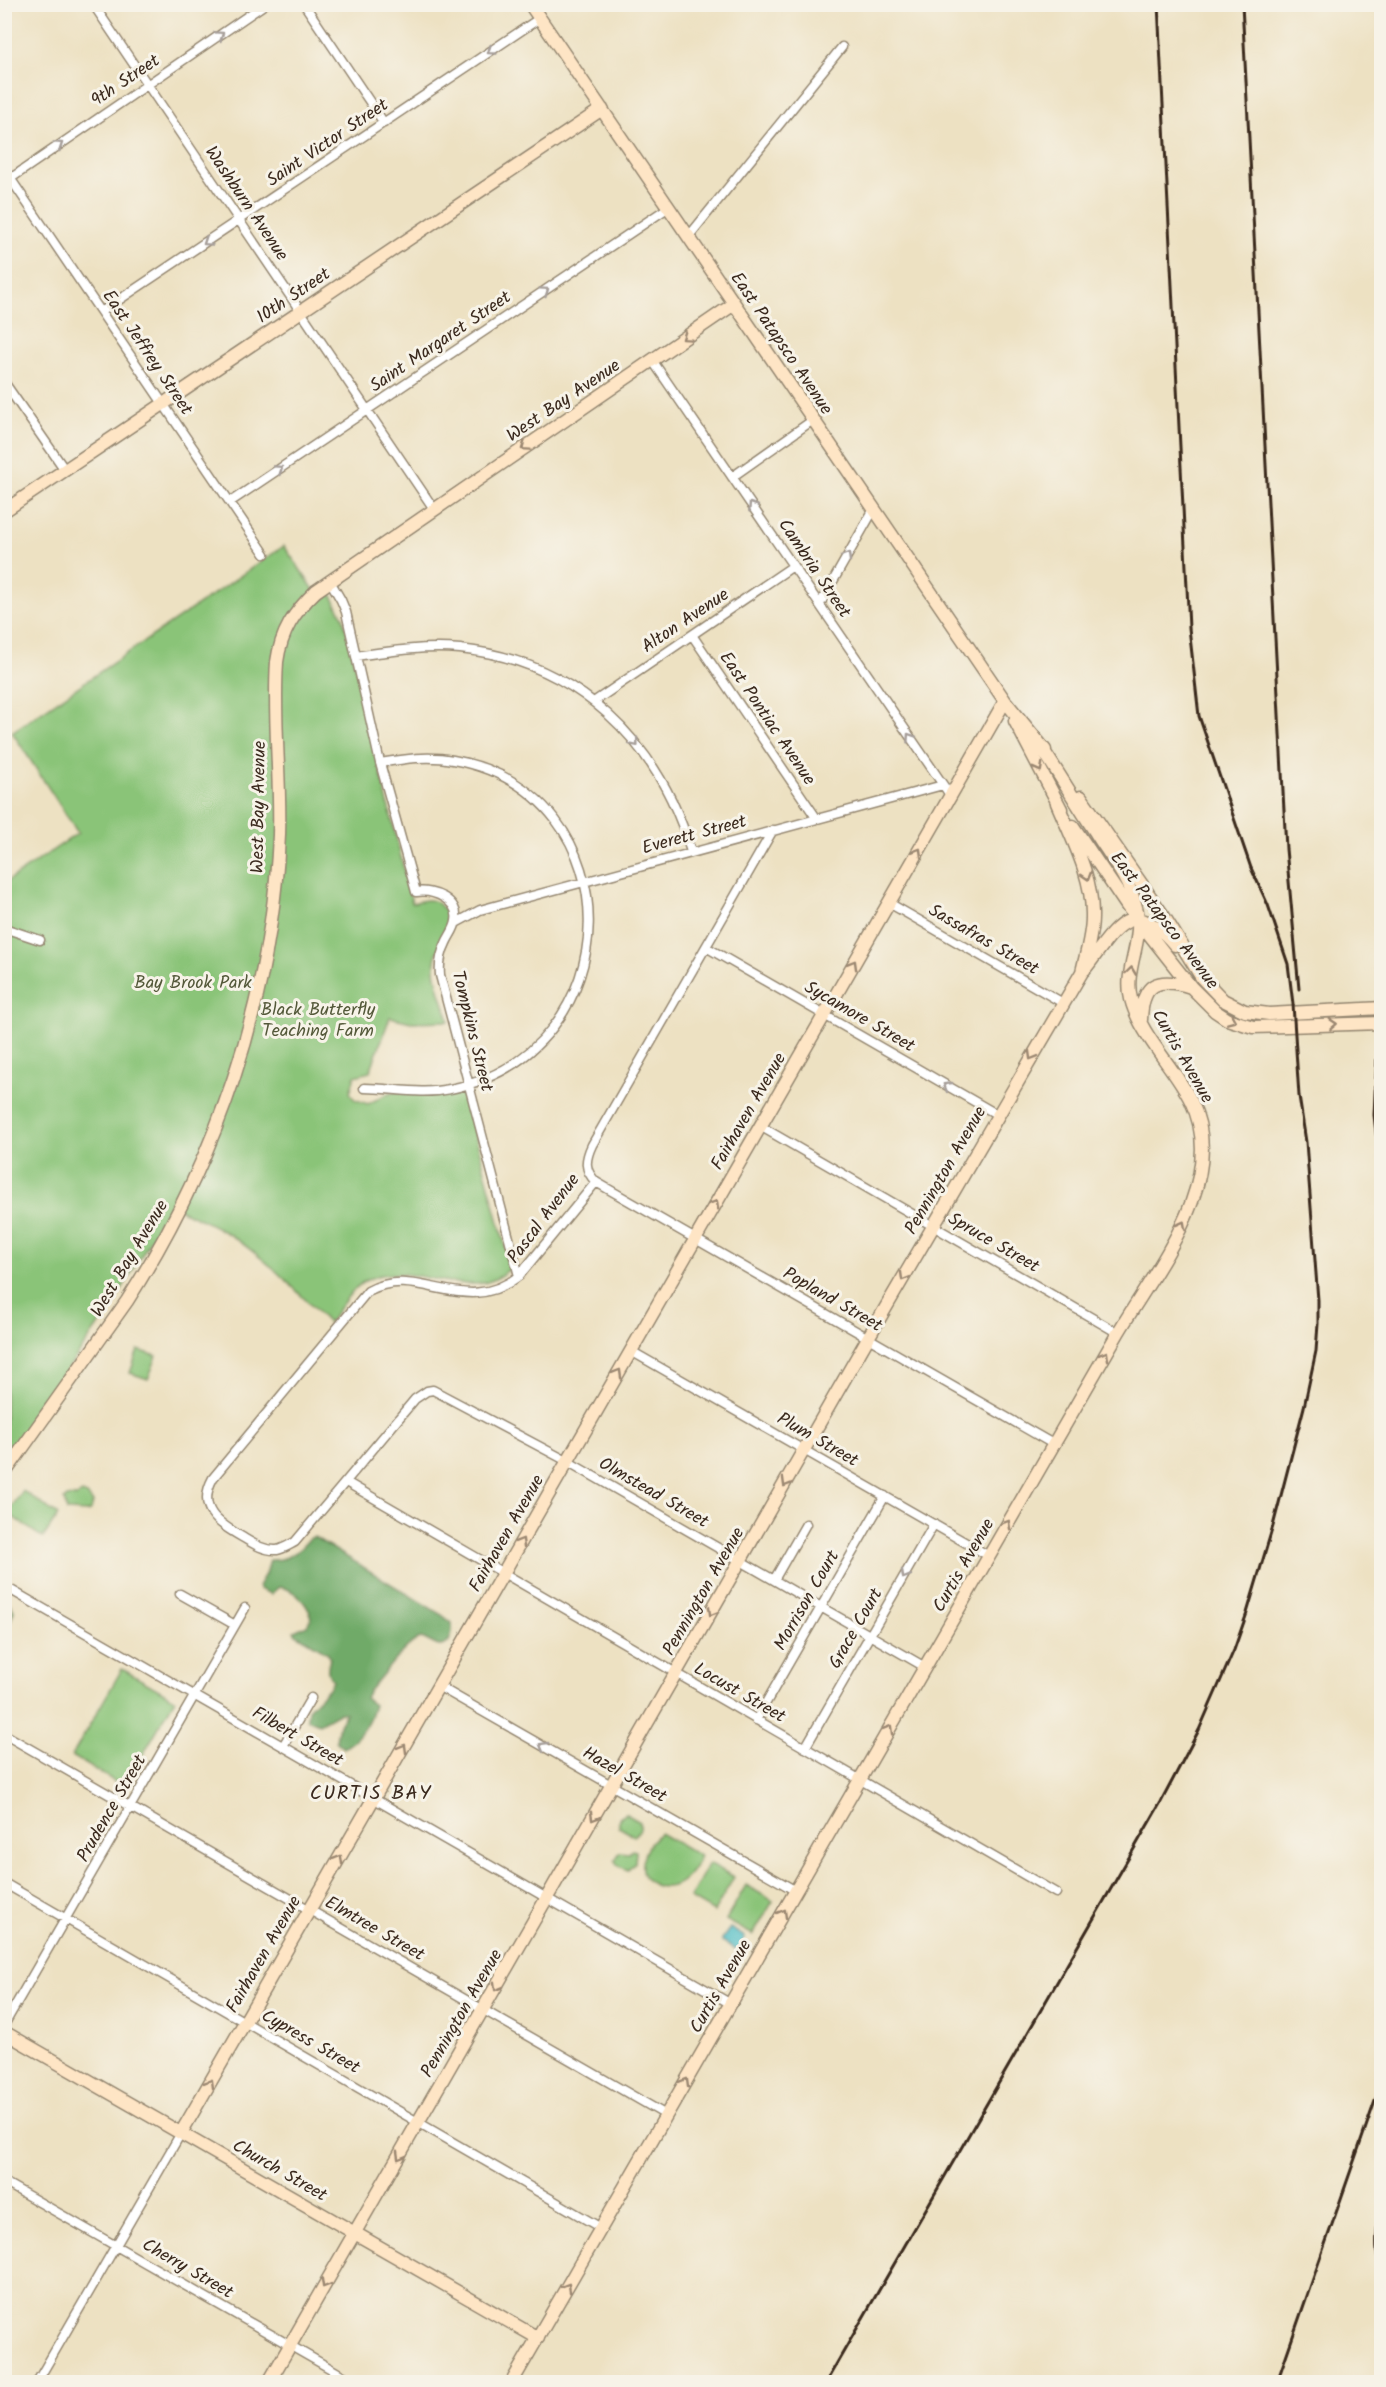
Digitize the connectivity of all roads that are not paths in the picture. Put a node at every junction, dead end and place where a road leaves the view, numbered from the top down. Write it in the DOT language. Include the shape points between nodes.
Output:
graph roads {
  1 [pos="93,4"];
  2 [pos="265,4"];
  3 [pos="304,4"];
  4 [pos="530,4"];
  5 [pos="540,18"];
  6 [pos="842,47"];
  7 [pos="147,85"];
  8 [pos="602,109"];
  9 [pos="384,123"];
  10 [pos="4,169"];
  11 [pos="8,181"];
  12 [pos="669,207"];
  13 [pos="239,220"];
  14 [pos="689,236"];
  15 [pos="734,304"];
  16 [pos="102,312"];
  17 [pos="301,312"];
  18 [pos="652,360"];
  19 [pos="4,382"];
  20 [pos="164,404"];
  21 [pos="367,410"];
  22 [pos="813,420"];
  23 [pos="65,470"];
  24 [pos="732,477"];
  25 [pos="230,502"];
  26 [pos="874,508"];
  27 [pos="435,509"];
  28 [pos="4,511"];
  29 [pos="265,554"];
  30 [pos="793,566"];
  31 [pos="330,581"];
  32 [pos="820,604"];
  33 [pos="692,635"];
  34 [pos="356,656"];
  35 [pos="595,701"];
  36 [pos="1005,701"];
  37 [pos="1040,745"];
  38 [pos="380,763"];
  39 [pos="947,790"];
  40 [pos="1057,802"];
  41 [pos="818,819"];
  42 [pos="773,830"];
  43 [pos="692,852"];
  44 [pos="585,881"];
  45 [pos="889,903"];
  46 [pos="1138,919"];
  47 [pos="456,923"];
  48 [pos="4,928"];
  49 [pos="40,940"];
  50 [pos="706,947"];
  51 [pos="1082,972"];
  52 [pos="1203,978"];
  53 [pos="1191,987"];
  54 [pos="1063,1003"];
  55 [pos="1382,1008"];
  56 [pos="824,1015"];
  57 [pos="1141,1021"];
  58 [pos="1382,1023"];
  59 [pos="469,1083"];
  60 [pos="364,1088"];
  61 [pos="998,1115"];
  62 [pos="760,1126"];
  63 [pos="596,1182"];
  64 [pos="933,1226"];
  65 [pos="695,1239"];
  66 [pos="519,1276"];
  67 [pos="1118,1333"];
  68 [pos="868,1338"];
  69 [pos="631,1351"];
  70 [pos="1053,1444"];
  71 [pos="805,1450"];
  72 [pos="567,1461"];
  73 [pos="4,1474"];
  74 [pos="346,1482"];
  75 [pos="885,1496"];
  76 [pos="806,1524"];
  77 [pos="934,1524"];
  78 [pos="989,1556"];
  79 [pos="741,1561"];
  80 [pos="503,1573"];
  81 [pos="774,1580"];
  82 [pos="4,1586"];
  83 [pos="180,1593"];
  84 [pos="821,1607"];
  85 [pos="245,1608"];
  86 [pos="235,1625"];
  87 [pos="870,1636"];
  88 [pos="925,1667"];
  89 [pos="676,1674"];
  90 [pos="438,1686"];
  91 [pos="195,1695"];
  92 [pos="311,1698"];
  93 [pos="756,1720"];
  94 [pos="4,1734"];
  95 [pos="283,1746"];
  96 [pos="805,1748"];
  97 [pos="860,1780"];
  98 [pos="612,1786"];
  99 [pos="374,1798"];
  100 [pos="130,1807"];
  101 [pos="4,1883"];
  102 [pos="795,1891"];
  103 [pos="1056,1893"];
  104 [pos="548,1898"];
  105 [pos="309,1910"];
  106 [pos="66,1918"];
  107 [pos="731,2004"];
  108 [pos="483,2010"];
  109 [pos="245,2022"];
  110 [pos="4,2025"];
  111 [pos="4,2032"];
  112 [pos="666,2115"];
  113 [pos="419,2122"];
  114 [pos="181,2133"];
  115 [pos="4,2182"];
  116 [pos="601,2228"];
  117 [pos="355,2233"];
  118 [pos="116,2246"];
  119 [pos="538,2338"];
  120 [pos="290,2346"];
  121 [pos="38,2382"];
  122 [pos="269,2382"];
  123 [pos="354,2382"];
  124 [pos="512,2382"];
  1 -- 7 [label="street, Washburn Avenue"];
  7 -- 2 [label="street, 9th Street, one-way"];
  3 -- 9 [label="street"];
  4 -- 5 [label="main road, East Patapsco Avenue"];
  5 -- 8 [label="main road, East Patapsco Avenue"];
  5 -- 9 [label="street, Saint Victor Street, one-way"];
  6 -- 14 [label="street"];
  11 -- 7 [label="street, 9th Street, one-way"];
  7 -- 13 [label="street, Washburn Avenue"];
  8 -- 12 [label="main road, East Patapsco Avenue"];
  8 -- 17 [label="main road, 10th Street"];
  9 -- 13 [label="street, Saint Victor Street"];
  10 -- 11 [label="street, East Jeffrey Street"];
  11 -- 16 [label="street, East Jeffrey Street"];
  12 -- 14 [label="main road, East Patapsco Avenue"];
  21 -- 12 [label="street, Saint Margaret Street, one-way"];
  13 -- 16 [label="street, Saint Victor Street, one-way"];
  13 -- 17 [label="street, Washburn Avenue"];
  14 -- 15 [label="main road, East Patapsco Avenue"];
  15 -- 18 [label="main road, West Bay Avenue, one-way"];
  15 -- 22 [label="main road, East Patapsco Avenue"];
  16 -- 20 [label="street, East Jeffrey Street"];
  17 -- 20 [label="main road, 10th Street"];
  17 -- 21 [label="street, Washburn Avenue"];
  18 -- 24 [label="street, Cambria Street"];
  18 -- 27 [label="main road, West Bay Avenue, one-way"];
  19 -- 23 [label="street"];
  20 -- 23 [label="main road, 10th Street"];
  20 -- 25 [label="street, East Jeffrey Street"];
  25 -- 21 [label="street, Saint Margaret Street, one-way"];
  21 -- 27 [label="street, Washburn Avenue"];
  22 -- 24 [label="street"];
  22 -- 26 [label="main road, East Patapsco Avenue"];
  23 -- 28 [label="main road, 10th Street"];
  30 -- 24 [label="street, Cambria Street, one-way"];
  25 -- 29 [label="street, East Jeffrey Street"];
  32 -- 26 [label="street, one-way"];
  26 -- 36 [label="main road, East Patapsco Avenue"];
  27 -- 31 [label="main road, West Bay Avenue"];
  30 -- 32 [label="street, Cambria Street"];
  30 -- 33 [label="street, Alton Avenue"];
  31 -- 34 [label="street" via="346,612"];
  31 -- 73 [label="main road, West Bay Avenue" via="294,615 280,644 275,683 279,834 275,886 260,983 225,1106 188,1193 145,1272"];
  39 -- 32 [label="street, Cambria Street, one-way"];
  33 -- 35 [label="street, Alton Avenue"];
  33 -- 41 [label="street, East Pontiac Avenue"];
  34 -- 35 [label="street" via="398,650 461,649 530,666 555,676"];
  34 -- 38 [label="street"];
  35 -- 43 [label="street, one-way" via="651,764 676,808"];
  36 -- 37 [label="main road, East Patapsco Avenue"];
  36 -- 39 [label="main road, Fairhaven Avenue"];
  36 -- 40 [label="main road, East Patapsco Avenue, one-way"];
  37 -- 46 [label="main road, Curtis Avenue" via="1122,875"];
  37 -- 52 [label="main road, East Patapsco Avenue" via="1094,814"];
  38 -- 44 [label="street" via="453,760 502,777 522,789 556,821"];
  38 -- 47 [label="street" via="417,892 441,895 453,908"];
  39 -- 41 [label="street, Everett Street"];
  45 -- 39 [label="main road, Fairhaven Avenue, one-way"];
  40 -- 46 [label="main road, East Patapsco Avenue"];
  40 -- 51 [label="main road, Pennington Avenue, one-way" via="1089,880 1092,899 1092,927"];
  41 -- 42 [label="street, Everett Street"];
  42 -- 43 [label="street, Everett Street"];
  42 -- 50 [label="street, Pascal Avenue"];
  43 -- 44 [label="street, Everett Street"];
  44 -- 47 [label="street, Everett Street" via="480,910"];
  44 -- 59 [label="street" via="590,914 588,949 567,1008 555,1026 525,1054"];
  45 -- 54 [label="street, Sassafras Street"];
  56 -- 45 [label="main road, Fairhaven Avenue, one-way"];
  46 -- 51 [label="main road" via="1115,929"];
  46 -- 52 [label="main road" via="1157,927"];
  46 -- 53 [label="main road, East Patapsco Avenue"];
  57 -- 46 [label="main road, Curtis Avenue, one-way" via="1129,989"];
  47 -- 59 [label="street, Tompkins Street" via="440,966"];
  48 -- 49 [label="street"];
  50 -- 56 [label="street, Sycamore Street"];
  50 -- 63 [label="street, Pascal Avenue" via="592,1145 586,1168"];
  51 -- 54 [label="main road, Pennington Avenue"];
  52 -- 55 [label="main road, East Patapsco Avenue" via="1223,1000 1256,1013"];
  53 -- 57 [label="main road" via="1163,981 1155,985 1144,999"];
  53 -- 58 [label="main road, East Patapsco Avenue, one-way" via="1215,1011 1253,1027"];
  54 -- 61 [label="main road, Pennington Avenue, one-way"];
  61 -- 56 [label="street, Sycamore Street, one-way"];
  56 -- 62 [label="main road, Fairhaven Avenue"];
  67 -- 57 [label="main road, Curtis Avenue, one-way" via="1185,1220 1200,1174 1201,1126 1192,1103"];
  59 -- 60 [label="street" via="435,1091"];
  59 -- 66 [label="street, Tompkins Street"];
  61 -- 64 [label="main road, Pennington Avenue"];
  62 -- 64 [label="street, Spruce Street"];
  65 -- 62 [label="main road, Fairhaven Avenue, one-way"];
  63 -- 65 [label="street, Popland Street"];
  63 -- 66 [label="street, Pascal Avenue"];
  64 -- 67 [label="street, Spruce Street"];
  64 -- 68 [label="main road, Pennington Avenue, one-way"];
  65 -- 68 [label="street, Popland Street"];
  65 -- 69 [label="main road, Fairhaven Avenue"];
  66 -- 74 [label="street, Pascal Avenue" via="503,1287 480,1294 400,1282 368,1291 213,1478 207,1494 209,1510 224,1526 251,1543 277,1550 294,1542"];
  70 -- 67 [label="main road, Curtis Avenue, one-way"];
  68 -- 70 [label="street, Popland Street"];
  68 -- 71 [label="main road, Pennington Avenue"];
  69 -- 71 [label="street, Plum Street"];
  72 -- 69 [label="main road, Fairhaven Avenue, one-way"];
  78 -- 70 [label="main road, Curtis Avenue, one-way"];
  71 -- 75 [label="street, Plum Street"];
  71 -- 79 [label="main road, Pennington Avenue, one-way"];
  72 -- 74 [label="street, Olmstead Street" via="439,1392 427,1391 415,1399"];
  72 -- 79 [label="street, Olmstead Street"];
  80 -- 72 [label="main road, Fairhaven Avenue, one-way"];
  74 -- 80 [label="street, Locust Street"];
  75 -- 77 [label="street, Plum Street"];
  75 -- 84 [label="street, Morrison Court"];
  76 -- 81 [label="street"];
  77 -- 78 [label="street, Plum Street"];
  77 -- 87 [label="street, Grace Court, one-way"];
  78 -- 88 [label="main road, Curtis Avenue"];
  79 -- 81 [label="street, Olmstead Street"];
  79 -- 89 [label="main road, Pennington Avenue, one-way"];
  80 -- 89 [label="street, Locust Street"];
  80 -- 90 [label="main road, Fairhaven Avenue"];
  81 -- 84 [label="street, Olmstead Street"];
  82 -- 91 [label="street, Filbert Street"];
  83 -- 86 [label="street"];
  84 -- 87 [label="street, Olmstead Street"];
  84 -- 93 [label="street, Morrison Court"];
  85 -- 86 [label="street, Prudence Street"];
  86 -- 91 [label="street, Prudence Street"];
  87 -- 88 [label="street, Olmstead Street"];
  87 -- 96 [label="street, Grace Court"];
  97 -- 88 [label="main road, Curtis Avenue, one-way"];
  89 -- 93 [label="street, Locust Street"];
  89 -- 98 [label="main road, Pennington Avenue"];
  98 -- 90 [label="street, Hazel Street, one-way"];
  99 -- 90 [label="main road, Fairhaven Avenue, one-way"];
  91 -- 95 [label="street, Filbert Street"];
  91 -- 100 [label="street, Prudence Street"];
  92 -- 95 [label="street"];
  93 -- 96 [label="street, Locust Street"];
  94 -- 100 [label="street, Elmtree Street"];
  95 -- 99 [label="street, Filbert Street"];
  96 -- 97 [label="street, Locust Street"];
  97 -- 102 [label="main road, Curtis Avenue"];
  97 -- 103 [label="street, Locust Street"];
  98 -- 102 [label="street, Hazel Street"];
  98 -- 104 [label="main road, Pennington Avenue, one-way"];
  99 -- 104 [label="street, Filbert Street"];
  105 -- 99 [label="main road, Fairhaven Avenue, one-way"];
  100 -- 105 [label="street, Elmtree Street"];
  100 -- 106 [label="street, Prudence Street"];
  101 -- 106 [label="street, Cypress Street"];
  107 -- 102 [label="main road, Curtis Avenue, one-way"];
  104 -- 107 [label="street, Filbert Street"];
  104 -- 108 [label="main road, Pennington Avenue, one-way"];
  105 -- 108 [label="street, Elmtree Street"];
  105 -- 109 [label="main road, Fairhaven Avenue"];
  106 -- 109 [label="street, Cypress Street"];
  106 -- 110 [label="street, Prudence Street"];
  112 -- 107 [label="main road, Curtis Avenue, one-way"];
  108 -- 112 [label="street, Elmtree Street"];
  108 -- 113 [label="main road, Pennington Avenue"];
  109 -- 113 [label="street, Cypress Street"];
  114 -- 109 [label="main road, Fairhaven Avenue, one-way"];
  111 -- 114 [label="main road, Church Street"];
  112 -- 116 [label="main road, Curtis Avenue"];
  113 -- 116 [label="street, Cypress Street"];
  113 -- 117 [label="main road, Pennington Avenue, one-way"];
  114 -- 117 [label="main road, Church Street"];
  114 -- 118 [label="street, Fairhaven Avenue"];
  115 -- 118 [label="street, Cherry Street"];
  119 -- 116 [label="main road, Curtis Avenue, one-way"];
  117 -- 119 [label="main road, Church Street"];
  117 -- 120 [label="main road, Pennington Avenue, one-way"];
  118 -- 120 [label="street, Cherry Street"];
  118 -- 121 [label="street, Fairhaven Avenue"];
  119 -- 124 [label="main road, Curtis Avenue"];
  120 -- 122 [label="main road, Pennington Avenue"];
  120 -- 123 [label="street, Cherry Street"];
}
